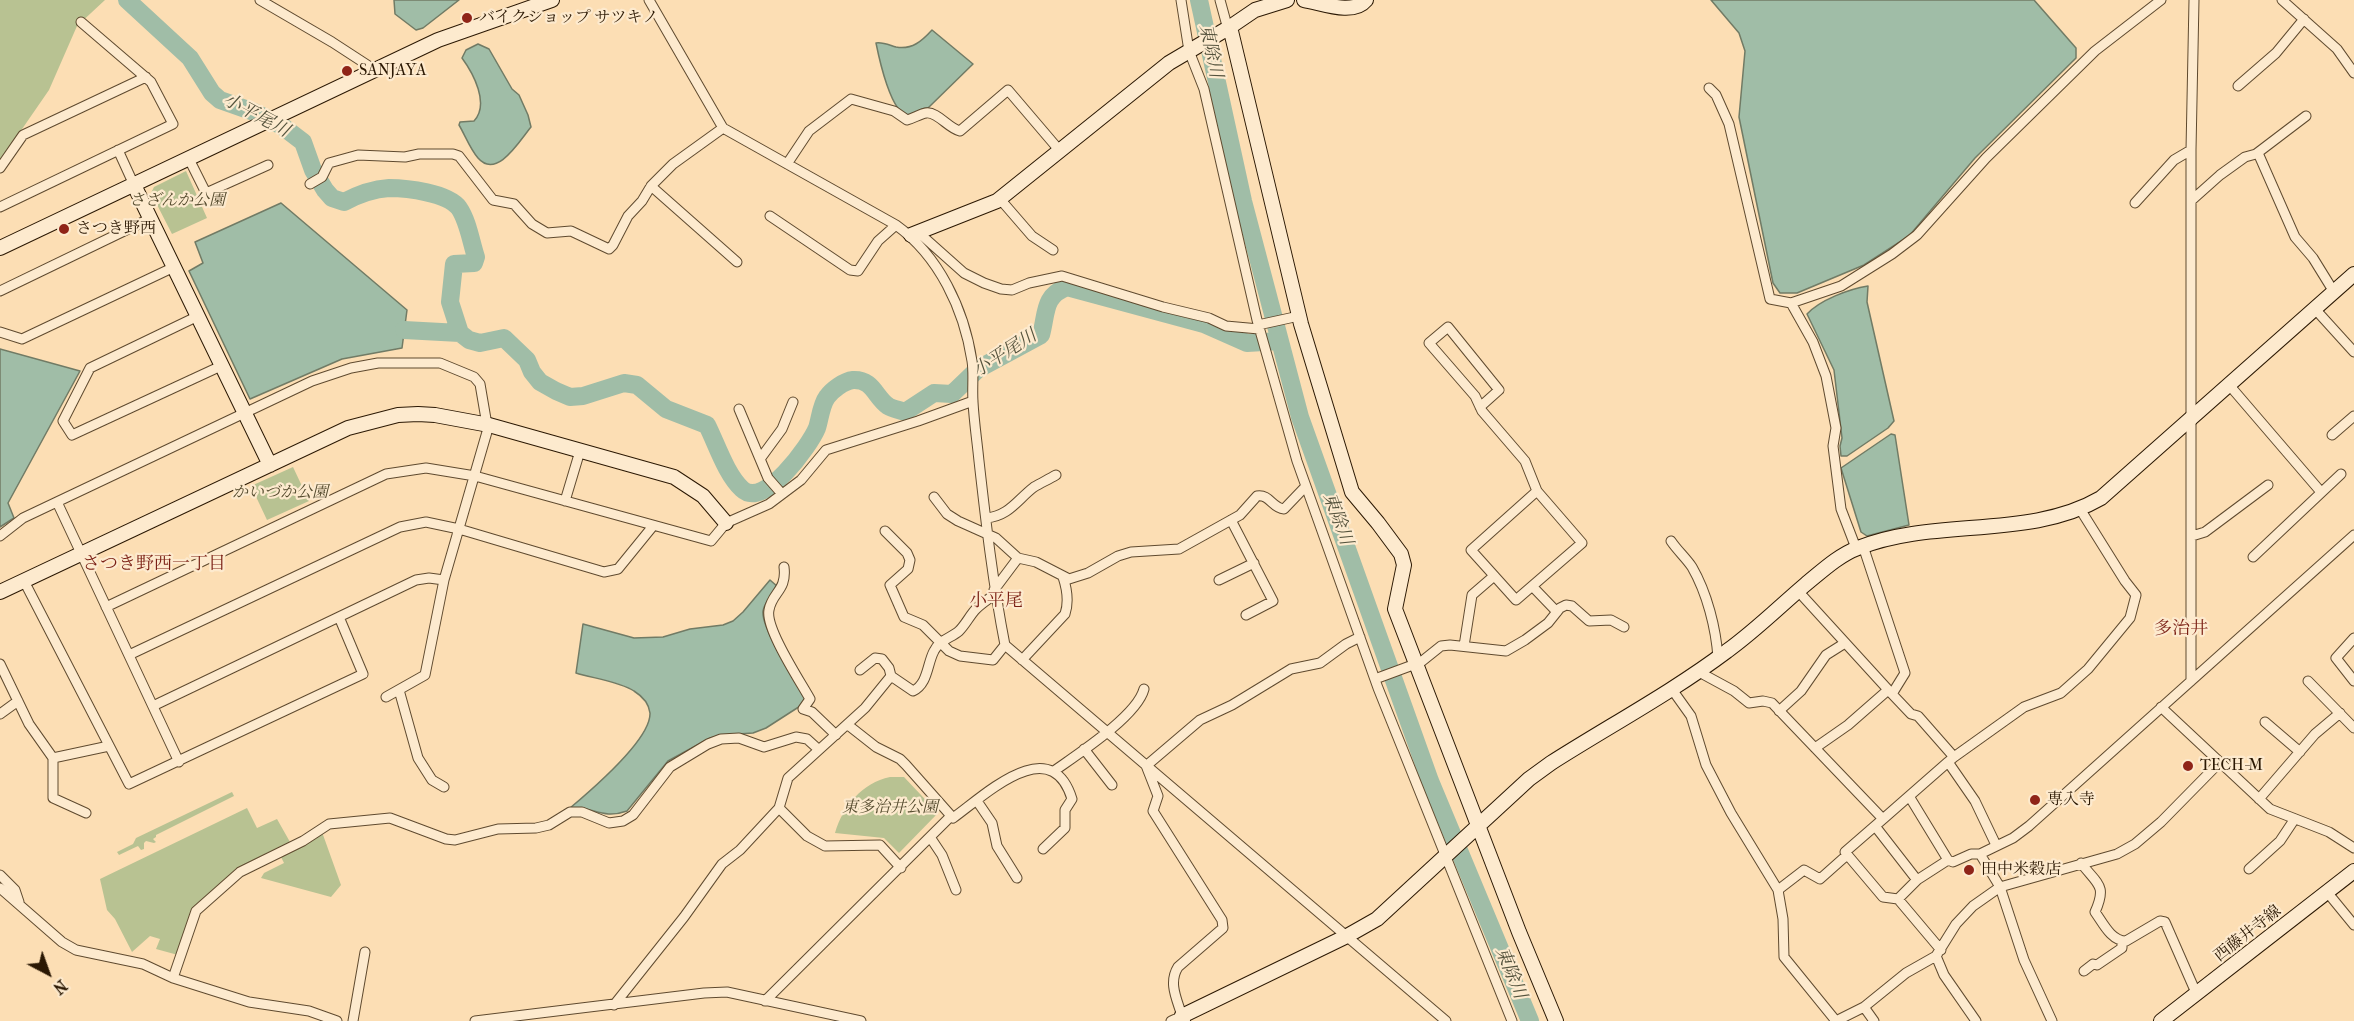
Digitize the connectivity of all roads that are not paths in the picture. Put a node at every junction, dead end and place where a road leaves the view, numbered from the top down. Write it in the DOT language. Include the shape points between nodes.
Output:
graph roads {
  1 [pos="260,0"];
  2 [pos="552,0"];
  3 [pos="649,0"];
  4 [pos="1181,0"];
  5 [pos="1220,0"];
  6 [pos="1287,0"];
  7 [pos="1304,0"];
  8 [pos="1366,0"];
  9 [pos="2161,0"];
  10 [pos="2194,0"];
  11 [pos="2282,0"];
  12 [pos="2304,19"];
  13 [pos="81,22"];
  14 [pos="1227,29"];
  15 [pos="1192,49"];
  16 [pos="375,70"];
  17 [pos="2354,73"];
  18 [pos="146,77"];
  19 [pos="2238,86"];
  20 [pos="1709,88"];
  21 [pos="2306,116"];
  22 [pos="723,128"];
  23 [pos="118,150"];
  24 [pos="2191,150"];
  25 [pos="1060,151"];
  26 [pos="2258,153"];
  27 [pos="189,159"];
  28 [pos="787,164"];
  29 [pos="268,165"];
  30 [pos="0,168"];
  31 [pos="310,184"];
  32 [pos="134,185"];
  33 [pos="651,186"];
  34 [pos="1000,199"];
  35 [pos="2192,200"];
  36 [pos="1,202"];
  37 [pos="2136,203"];
  38 [pos="770,216"];
  39 [pos="149,219"];
  40 [pos="896,225"];
  41 [pos="915,234"];
  42 [pos="0,248"];
  43 [pos="1053,250"];
  44 [pos="737,262"];
  45 [pos="172,268"];
  46 [pos="2354,274"];
  47 [pos="0,291"];
  48 [pos="2334,292"];
  49 [pos="1791,303"];
  50 [pos="2315,309"];
  51 [pos="1299,316"];
  52 [pos="196,317"];
  53 [pos="1259,327"];
  54 [pos="0,332"];
  55 [pos="2354,352"];
  56 [pos="221,366"];
  57 [pos="2230,386"];
  58 [pos="973,401"];
  59 [pos="793,402"];
  60 [pos="1480,407"];
  61 [pos="739,409"];
  62 [pos="244,413"];
  63 [pos="2354,416"];
  64 [pos="2190,421"];
  65 [pos="488,425"];
  66 [pos="2332,435"];
  67 [pos="579,451"];
  68 [pos="760,459"];
  69 [pos="270,465"];
  70 [pos="2341,474"];
  71 [pos="1056,475"];
  72 [pos="475,476"];
  73 [pos="2268,485"];
  74 [pos="1306,486"];
  75 [pos="1537,491"];
  76 [pos="2321,492"];
  77 [pos="782,494"];
  78 [pos="934,497"];
  79 [pos="565,501"];
  80 [pos="57,502"];
  81 [pos="2079,509"];
  82 [pos="986,518"];
  83 [pos="1232,520"];
  84 [pos="726,523"];
  85 [pos="653,526"];
  86 [pos="459,529"];
  87 [pos="885,531"];
  88 [pos="988,534"];
  89 [pos="2354,535"];
  90 [pos="0,536"];
  91 [pos="2192,536"];
  92 [pos="1671,541"];
  93 [pos="1860,547"];
  94 [pos="81,554"];
  95 [pos="2253,557"];
  96 [pos="1018,558"];
  97 [pos="1254,563"];
  98 [pos="784,567"];
  99 [pos="1494,576"];
  100 [pos="1063,577"];
  101 [pos="444,580"];
  102 [pos="1219,580"];
  103 [pos="24,581"];
  104 [pos="1532,586"];
  105 [pos="1798,591"];
  106 [pos="0,592"];
  107 [pos="994,592"];
  108 [pos="106,607"];
  109 [pos="1557,612"];
  110 [pos="1246,615"];
  111 [pos="339,617"];
  112 [pos="1624,627"];
  113 [pos="1360,637"];
  114 [pos="2354,638"];
  115 [pos="940,642"];
  116 [pos="1845,643"];
  117 [pos="1005,645"];
  118 [pos="1464,646"];
  119 [pos="129,655"];
  120 [pos="1718,658"];
  121 [pos="1022,660"];
  122 [pos="0,664"];
  123 [pos="1416,664"];
  124 [pos="860,670"];
  125 [pos="1699,672"];
  126 [pos="891,676"];
  127 [pos="1375,679"];
  128 [pos="2191,681"];
  129 [pos="2308,681"];
  130 [pos="2354,681"];
  131 [pos="1671,688"];
  132 [pos="1144,689"];
  133 [pos="399,690"];
  134 [pos="1890,692"];
  135 [pos="386,697"];
  136 [pos="18,701"];
  137 [pos="153,706"];
  138 [pos="2161,707"];
  139 [pos="1779,711"];
  140 [pos="2340,713"];
  141 [pos="0,714"];
  142 [pos="2265,722"];
  143 [pos="848,725"];
  144 [pos="2354,728"];
  145 [pos="1107,731"];
  146 [pos="836,735"];
  147 [pos="109,746"];
  148 [pos="1815,748"];
  149 [pos="818,749"];
  150 [pos="1084,749"];
  151 [pos="2300,752"];
  152 [pos="53,758"];
  153 [pos="1951,759"];
  154 [pos="179,762"];
  155 [pos="2219,763"];
  156 [pos="1146,766"];
  157 [pos="1054,771"];
  158 [pos="1112,785"];
  159 [pos="444,787"];
  160 [pos="1909,796"];
  161 [pos="2259,799"];
  162 [pos="977,801"];
  163 [pos="779,808"];
  164 [pos="86,813"];
  165 [pos="951,816"];
  166 [pos="1883,819"];
  167 [pos="2294,820"];
  168 [pos="1875,826"];
  169 [pos="1473,828"];
  170 [pos="930,837"];
  171 [pos="1996,845"];
  172 [pos="2354,848"];
  173 [pos="1043,849"];
  174 [pos="1980,854"];
  175 [pos="1847,855"];
  176 [pos="1444,856"];
  177 [pos="1948,861"];
  178 [pos="2081,863"];
  179 [pos="901,868"];
  180 [pos="2249,869"];
  181 [pos="2354,871"];
  182 [pos="0,875"];
  183 [pos="1017,878"];
  184 [pos="1917,880"];
  185 [pos="2000,887"];
  186 [pos="0,888"];
  187 [pos="956,890"];
  188 [pos="1778,890"];
  189 [pos="2327,892"];
  190 [pos="1898,898"];
  191 [pos="20,904"];
  192 [pos="2354,925"];
  193 [pos="1347,936"];
  194 [pos="2122,941"];
  195 [pos="365,952"];
  196 [pos="1938,953"];
  197 [pos="2084,971"];
  198 [pos="173,978"];
  199 [pos="2197,995"];
  200 [pos="765,1001"];
  201 [pos="614,1005"];
  202 [pos="1864,1007"];
  203 [pos="1179,1019"];
  204 [pos="2165,1020"];
  205 [pos="337,1021"];
  206 [pos="353,1021"];
  207 [pos="475,1021"];
  208 [pos="861,1021"];
  209 [pos="1446,1021"];
  210 [pos="1512,1021"];
  211 [pos="1556,1021"];
  212 [pos="1836,1021"];
  213 [pos="1875,1021"];
  214 [pos="1976,1021"];
  215 [pos="2052,1021"];
  1 -- 16 [label="street"];
  2 -- 16 [label="street" via="471,27"];
  3 -- 22 [label="street"];
  4 -- 15 [label="street"];
  5 -- 14 [label="street"];
  6 -- 14 [label="street" via="1255,10"];
  7 -- 8 [label="street" via="1353,9"];
  9 -- 49 [label="street" via="2095,51 1986,158 1917,235 1841,286"];
  10 -- 24 [label="street"];
  11 -- 12 [label="street"];
  12 -- 17 [label="street" via="2337,49"];
  12 -- 19 [label="street" via="2276,53"];
  13 -- 18 [label="street"];
  14 -- 15 [label="street"];
  14 -- 51 [label="street"];
  15 -- 25 [label="street" via="1136,87"];
  15 -- 53 [label="street"];
  16 -- 27 [label="street"];
  18 -- 23 [label="street" via="173,124"];
  18 -- 30 [label="street" via="22,135"];
  20 -- 49 [label="street" via="1729,124 1770,299"];
  21 -- 26 [label="street"];
  22 -- 28 [label="street"];
  22 -- 33 [label="street" via="673,164"];
  23 -- 32 [label="street"];
  23 -- 36 [label="street"];
  24 -- 35 [label="street"];
  24 -- 37 [label="street" via="2174,160"];
  25 -- 28 [label="street" via="1008,90 960,131 932,114 907,120 894,111 851,99 809,131"];
  25 -- 34 [label="street"];
  26 -- 35 [label="street" via="2245,157"];
  26 -- 48 [label="street" via="2295,237"];
  27 -- 29 [label="street" via="206,193"];
  27 -- 32 [label="street"];
  28 -- 40 [label="street"];
  31 -- 33 [label="street" via="322,177 328,163 358,155 453,154 459,156 494,200 513,204 538,229 547,233 571,231 609,249"];
  32 -- 39 [label="street"];
  32 -- 42 [label="street"];
  33 -- 44 [label="street"];
  34 -- 41 [label="street"];
  34 -- 43 [label="street" via="1032,236"];
  35 -- 64 [label="street"];
  38 -- 40 [label="street" via="850,270 858,271 878,241"];
  39 -- 45 [label="street"];
  39 -- 47 [label="street"];
  40 -- 41 [label="street"];
  41 -- 53 [label="street" via="964,273 1001,289 1012,290 1062,276 1226,326"];
  41 -- 58 [label="street" via="957,307 972,363"];
  45 -- 52 [label="street"];
  45 -- 54 [label="street" via="22,339"];
  46 -- 48 [label="street"];
  48 -- 50 [label="street"];
  49 -- 93 [label="street" via="1826,376 1836,428 1833,446 1841,509"];
  50 -- 55 [label="street"];
  50 -- 57 [label="street"];
  51 -- 53 [label="street"];
  51 -- 123 [label="street" via="1352,492 1401,554 1404,565 1395,609"];
  52 -- 56 [label="street"];
  52 -- 56 [label="street" via="90,368 63,421 72,435"];
  53 -- 74 [label="street"];
  56 -- 62 [label="street"];
  57 -- 64 [label="street"];
  57 -- 76 [label="street"];
  58 -- 77 [label="street" via="826,450 801,480"];
  58 -- 82 [label="street"];
  59 -- 68 [label="street" via="782,429"];
  60 -- 60 [label="street" via="1429,343 1448,327 1499,390"];
  60 -- 75 [label="street" via="1525,461"];
  61 -- 68 [label="street"];
  62 -- 65 [label="street" via="312,381 351,368 378,363 440,363 474,377 480,384"];
  62 -- 69 [label="street"];
  62 -- 80 [label="street"];
  63 -- 66 [label="street"];
  64 -- 81 [label="street" via="2115,487"];
  64 -- 91 [label="street"];
  65 -- 67 [label="street"];
  65 -- 69 [label="street" via="435,415 398,415 348,428"];
  65 -- 72 [label="street"];
  67 -- 79 [label="street"];
  67 -- 84 [label="street" via="674,477 702,496"];
  68 -- 77 [label="street"];
  69 -- 94 [label="street"];
  70 -- 76 [label="street"];
  71 -- 82 [label="street" via="1033,488 1007,512"];
  72 -- 79 [label="street"];
  72 -- 86 [label="street"];
  72 -- 108 [label="street" via="426,468 386,474"];
  73 -- 91 [label="street" via="2205,532"];
  74 -- 83 [label="street" via="1284,509 1257,496"];
  74 -- 113 [label="street"];
  75 -- 99 [label="street" via="1471,550"];
  75 -- 104 [label="street" via="1582,543"];
  76 -- 95 [label="street"];
  77 -- 84 [label="street"];
  78 -- 88 [label="street" via="947,514"];
  79 -- 85 [label="street"];
  80 -- 90 [label="street" via="14,523"];
  80 -- 94 [label="street"];
  81 -- 93 [label="street" via="2051,518 1898,537"];
  81 -- 153 [label="street" via="2136,595 2130,618 2088,669 2061,693 2024,707"];
  82 -- 88 [label="street"];
  83 -- 97 [label="street"];
  83 -- 100 [label="street" via="1179,549 1131,552 1075,578"];
  84 -- 85 [label="street" via="711,541"];
  85 -- 86 [label="street" via="618,569 604,572"];
  86 -- 101 [label="street"];
  86 -- 119 [label="street" via="426,522 400,527"];
  87 -- 115 [label="street" via="910,560 908,570 890,585 900,610 904,617 924,625"];
  88 -- 96 [label="street"];
  88 -- 107 [label="street"];
  89 -- 128 [label="street"];
  91 -- 128 [label="street"];
  92 -- 120 [label="street" via="1692,567 1711,614"];
  93 -- 105 [label="street"];
  93 -- 134 [label="street" via="1905,673"];
  94 -- 103 [label="street"];
  94 -- 108 [label="street"];
  96 -- 100 [label="street" via="1050,568"];
  96 -- 107 [label="street"];
  97 -- 102 [label="street"];
  97 -- 110 [label="street" via="1273,601"];
  98 -- 146 [label="street" via="785,579 769,606 768,616 810,699 803,709 812,712"];
  99 -- 104 [label="street" via="1516,600"];
  99 -- 118 [label="street" via="1472,595"];
  100 -- 121 [label="street" via="1068,607 1065,614"];
  101 -- 111 [label="street" via="416,580"];
  101 -- 133 [label="street" via="425,675"];
  103 -- 106 [label="street"];
  103 -- 147 [label="street"];
  104 -- 109 [label="street"];
  105 -- 116 [label="street"];
  105 -- 120 [label="street"];
  107 -- 115 [label="street" via="959,631"];
  107 -- 117 [label="street"];
  108 -- 119 [label="street"];
  109 -- 112 [label="street" via="1566,605 1572,606 1589,621 1611,620"];
  109 -- 118 [label="street" via="1548,623 1506,651"];
  111 -- 137 [label="street"];
  111 -- 154 [label="street" via="363,674"];
  113 -- 127 [label="street"];
  113 -- 156 [label="street" via="1320,663 1291,669 1200,720"];
  114 -- 130 [label="street" via="2336,658"];
  115 -- 117 [label="street" via="960,656 993,660"];
  115 -- 126 [label="street" via="918,689 913,691"];
  116 -- 134 [label="street"];
  116 -- 139 [label="street" via="1826,655 1801,691"];
  117 -- 121 [label="street"];
  118 -- 123 [label="street" via="1441,646"];
  119 -- 137 [label="street"];
  120 -- 125 [label="street"];
  121 -- 145 [label="street"];
  122 -- 136 [label="street"];
  123 -- 127 [label="street"];
  123 -- 169 [label="street"];
  124 -- 126 [label="street" via="874,658 882,659"];
  125 -- 131 [label="street"];
  125 -- 139 [label="street" via="1749,703 1772,703"];
  126 -- 143 [label="street"];
  127 -- 176 [label="street"];
  128 -- 138 [label="street"];
  129 -- 140 [label="street"];
  131 -- 169 [label="street" via="1551,763"];
  131 -- 188 [label="street" via="1691,716 1706,765 1731,813"];
  132 -- 145 [label="street" via="1136,706"];
  133 -- 135 [label="street"];
  133 -- 159 [label="street" via="418,758 432,780"];
  134 -- 148 [label="street"];
  134 -- 153 [label="street" via="1911,714 1918,716"];
  136 -- 141 [label="street"];
  136 -- 152 [label="street"];
  137 -- 154 [label="street"];
  138 -- 155 [label="street"];
  138 -- 171 [label="street" via="2029,826"];
  139 -- 148 [label="street"];
  140 -- 144 [label="street"];
  140 -- 151 [label="street"];
  142 -- 151 [label="street"];
  143 -- 146 [label="street"];
  143 -- 165 [label="street" via="876,747 900,759"];
  145 -- 150 [label="street"];
  145 -- 156 [label="street"];
  146 -- 149 [label="street"];
  147 -- 152 [label="street"];
  147 -- 154 [label="street" via="129,784"];
  148 -- 166 [label="street"];
  149 -- 163 [label="street" via="788,778"];
  149 -- 198 [label="street" via="807,739 796,737 764,747 739,738 721,739 670,767 633,815 623,821 609,823 582,812 570,813 549,825 487,830 456,840 390,818 329,824 240,872 196,911"];
  150 -- 157 [label="street"];
  150 -- 158 [label="street"];
  151 -- 161 [label="street"];
  152 -- 164 [label="street" via="53,798"];
  153 -- 160 [label="street"];
  153 -- 171 [label="street"];
  155 -- 161 [label="street"];
  155 -- 178 [label="street" via="2135,844 2117,854"];
  156 -- 193 [label="street"];
  156 -- 203 [label="street" via="1158,796 1153,811 1223,928 1173,975"];
  157 -- 162 [label="street" via="1024,770"];
  157 -- 173 [label="street" via="1072,799 1065,810 1065,828"];
  160 -- 166 [label="street"];
  160 -- 177 [label="street"];
  161 -- 167 [label="street"];
  162 -- 165 [label="street"];
  162 -- 183 [label="street" via="992,823 998,846"];
  163 -- 179 [label="street" via="807,836 825,846 880,845"];
  163 -- 201 [label="street" via="722,864"];
  165 -- 170 [label="street"];
  166 -- 168 [label="street"];
  167 -- 172 [label="street" via="2329,832"];
  167 -- 180 [label="street" via="2280,841"];
  168 -- 175 [label="street" via="1845,852"];
  168 -- 184 [label="street"];
  169 -- 176 [label="street"];
  169 -- 211 [label="street"];
  170 -- 179 [label="street"];
  170 -- 187 [label="street"];
  171 -- 174 [label="street"];
  174 -- 177 [label="street"];
  174 -- 185 [label="street"];
  175 -- 188 [label="street" via="1820,879 1804,870"];
  175 -- 190 [label="street" via="1883,897"];
  176 -- 193 [label="street" via="1377,919"];
  176 -- 210 [label="street"];
  177 -- 184 [label="street"];
  178 -- 185 [label="street"];
  178 -- 194 [label="street" via="2102,890 2095,912 2113,937"];
  179 -- 200 [label="street"];
  181 -- 189 [label="street, 西藤井寺線"];
  182 -- 191 [label="street" via="15,890"];
  184 -- 190 [label="street"];
  185 -- 196 [label="street" via="1956,924"];
  185 -- 215 [label="street" via="2024,960"];
  186 -- 191 [label="street"];
  188 -- 212 [label="street" via="1784,957"];
  189 -- 192 [label="street"];
  189 -- 199 [label="street, 西藤井寺線"];
  190 -- 196 [label="street"];
  191 -- 198 [label="street" via="76,950 143,964"];
  193 -- 203 [label="street"];
  193 -- 209 [label="street"];
  194 -- 197 [label="street" via="2122,948"];
  194 -- 199 [label="street" via="2164,922"];
  195 -- 206 [label="street"];
  196 -- 202 [label="street"];
  196 -- 214 [label="street" via="1944,975"];
  198 -- 205 [label="street" via="249,1002 309,1011"];
  199 -- 204 [label="street, 西藤井寺線"];
  200 -- 201 [label="street" via="727,992"];
  200 -- 208 [label="street"];
  201 -- 207 [label="street"];
  202 -- 212 [label="street"];
  202 -- 213 [label="street"];
}
